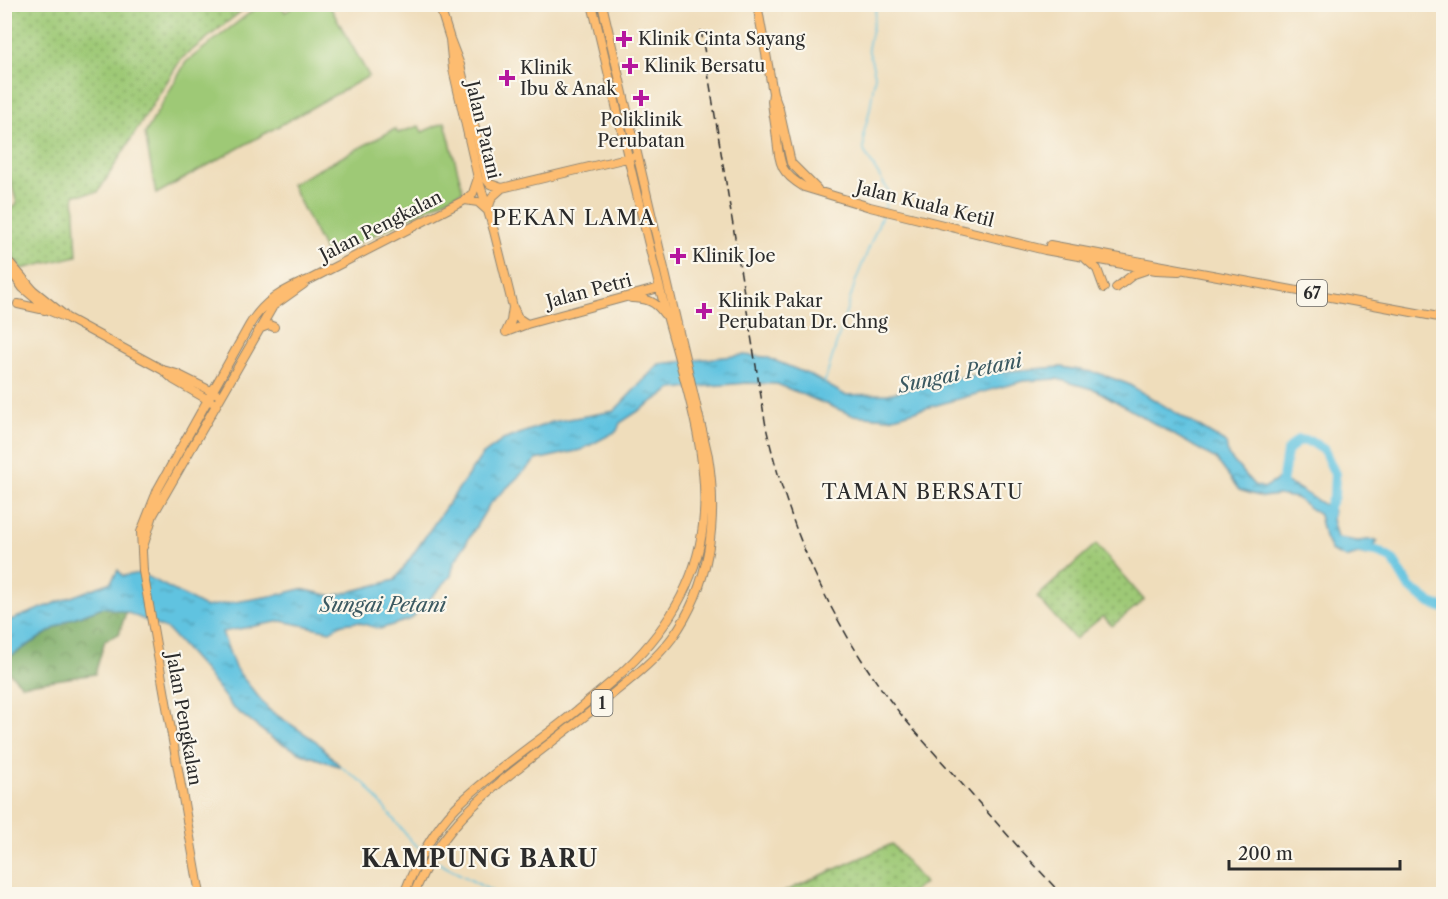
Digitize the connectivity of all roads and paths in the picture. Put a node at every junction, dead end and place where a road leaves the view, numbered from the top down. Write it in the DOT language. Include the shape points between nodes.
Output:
graph roads {
  1 [pos="440,4"];
  2 [pos="592,4"];
  3 [pos="602,4"];
  4 [pos="757,4"];
  5 [pos="450,39"];
  6 [pos="638,155"];
  7 [pos="628,157"];
  8 [pos="478,178"];
  9 [pos="502,188"];
  10 [pos="465,200"];
  11 [pos="488,211"];
  12 [pos="658,242"];
  13 [pos="1026,244"];
  14 [pos="1083,256"];
  15 [pos="4,259"];
  16 [pos="1150,269"];
  17 [pos="1179,270"];
  18 [pos="311,279"];
  19 [pos="27,284"];
  20 [pos="659,288"];
  21 [pos="1104,288"];
  22 [pos="1116,288"];
  23 [pos="626,297"];
  24 [pos="33,298"];
  25 [pos="18,304"];
  26 [pos="513,307"];
  27 [pos="50,308"];
  28 [pos="1443,318"];
  29 [pos="668,321"];
  30 [pos="527,324"];
  31 [pos="274,327"];
  32 [pos="261,328"];
  33 [pos="679,348"];
  34 [pos="163,370"];
  35 [pos="213,392"];
  36 [pos="221,396"];
  37 [pos="208,400"];
  38 [pos="216,404"];
  39 [pos="696,415"];
  40 [pos="142,548"];
  41 [pos="522,753"];
  42 [pos="493,787"];
  43 [pos="455,808"];
  44 [pos="423,863"];
  45 [pos="200,894"];
  46 [pos="404,894"];
  47 [pos="414,894"];
  1 -- 5 [label="main road, Jalan Patani"];
  2 -- 7 [label="main road, 1"];
  3 -- 6 [label="main road, 1"];
  4 -- 13 [label="main road, Jalan Kuala Ketil / 67" via="772,93 791,163 818,190 870,207"];
  5 -- 8 [label="main road, Jalan Patani"];
  5 -- 9 [label="main road, Jalan Patani" via="460,64 487,180"];
  6 -- 7 [label="main road"];
  6 -- 12 [label="main road, 1"];
  7 -- 9 [label="main road"];
  7 -- 20 [label="main road, 1"];
  8 -- 10 [label="main road, Jalan Pengkalan" via="473,193"];
  8 -- 11 [label="main road, Jalan Patani"];
  9 -- 11 [label="main road" via="492,197"];
  10 -- 11 [label="main road, Jalan Pengkalan" via="478,202"];
  10 -- 18 [label="main road, Jalan Pengkalan"];
  11 -- 26 [label="main road, Jalan Patani"];
  12 -- 20 [label="main road" via="663,282"];
  12 -- 33 [label="main road, 1"];
  13 -- 14 [label="main road, Jalan Kuala Ketil / 67"];
  13 -- 17 [label="main road, Jalan Kuala Ketil / 67"];
  14 -- 16 [label="main road, Jalan Kuala Ketil / 67"];
  14 -- 21 [label="main road" via="1097,269"];
  15 -- 19 [label="main road"];
  15 -- 24 [label="main road"];
  16 -- 17 [label="main road, Jalan Kuala Ketil / 67"];
  16 -- 22 [label="main road" via="1134,274"];
  17 -- 28 [label="main road, Jalan Kuala Ketil / 67"];
  18 -- 32 [label="main road, Jalan Pengkalan" via="273,306"];
  18 -- 35 [label="main road, Jalan Pengkalan" via="276,296 260,311"];
  19 -- 24 [label="main road"];
  19 -- 27 [label="main road"];
  20 -- 23 [label="main road, Jalan Petri"];
  20 -- 29 [label="main road, 1"];
  23 -- 29 [label="main road" via="655,303"];
  23 -- 30 [label="main road, Jalan Petri"];
  24 -- 27 [label="main road"];
  25 -- 27 [label="main road"];
  26 -- 30 [label="main road, Jalan Petri" via="518,318"];
  26 -- 30 [label="main road, Jalan Petri" via="506,332"];
  27 -- 34 [label="main road"];
  29 -- 33 [label="main road, 1"];
  31 -- 32 [label="main road"];
  32 -- 36 [label="main road, Jalan Pengkalan"];
  33 -- 39 [label="main road, 1"];
  34 -- 35 [label="main road"];
  34 -- 37 [label="main road"];
  35 -- 36 [label="main road"];
  35 -- 37 [label="main road, Jalan Pengkalan"];
  36 -- 38 [label="main road, Jalan Pengkalan"];
  37 -- 38 [label="main road"];
  37 -- 40 [label="main road, Jalan Pengkalan" via="148,511 141,532"];
  38 -- 40 [label="main road, Jalan Pengkalan" via="153,515"];
  39 -- 41 [label="main road, 1" via="705,509 699,551 677,607 640,656"];
  39 -- 42 [label="main road, 1" via="712,479 712,532 706,563 684,619 665,646 632,678"];
  40 -- 45 [label="main road, Jalan Pengkalan"];
  41 -- 42 [label="main road" via="496,777"];
  41 -- 43 [label="main road, 1"];
  42 -- 43 [label="main road"];
  42 -- 44 [label="main road, 1" via="459,819"];
  43 -- 44 [label="main road, 1" via="429,843"];
  44 -- 46 [label="main road, 1"];
  44 -- 47 [label="main road, 1"];
}
